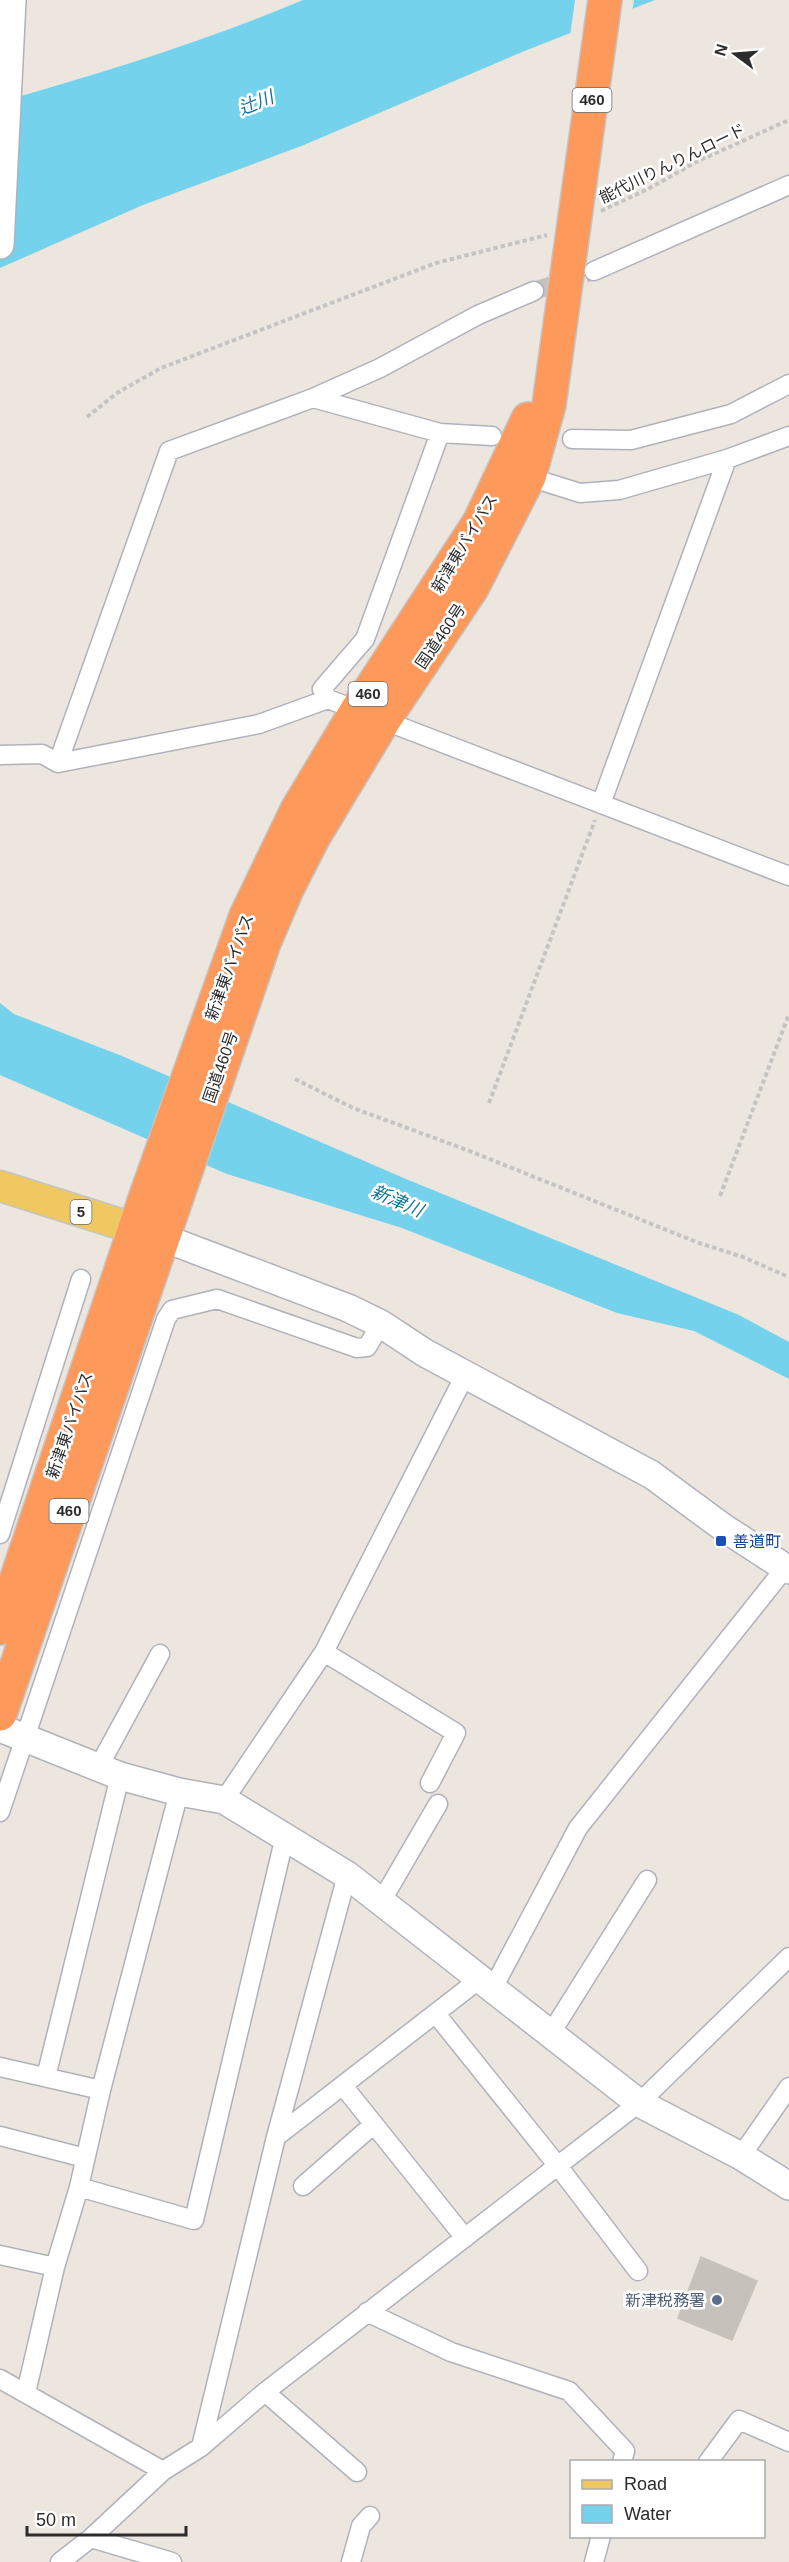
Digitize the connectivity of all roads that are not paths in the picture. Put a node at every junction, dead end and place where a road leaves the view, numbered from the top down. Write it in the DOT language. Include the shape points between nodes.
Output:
graph roads {
  1 [pos="12,0"];
  2 [pos="605,0"];
  3 [pos="789,186"];
  4 [pos="0,245"];
  5 [pos="594,271"];
  6 [pos="534,291"];
  7 [pos="556,350"];
  8 [pos="789,384"];
  9 [pos="313,398"];
  10 [pos="440,433"];
  11 [pos="492,436"];
  12 [pos="789,436"];
  13 [pos="572,439"];
  14 [pos="727,459"];
  15 [pos="529,477"];
  16 [pos="356,710"];
  17 [pos="0,755"];
  18 [pos="58,763"];
  19 [pos="601,804"];
  20 [pos="789,876"];
  21 [pos="0,1186"];
  22 [pos="148,1233"];
  23 [pos="81,1279"];
  24 [pos="125,1304"];
  25 [pos="381,1324"];
  26 [pos="465,1375"];
  27 [pos="0,1534"];
  28 [pos="787,1569"];
  29 [pos="0,1628"];
  30 [pos="324,1652"];
  31 [pos="160,1654"];
  32 [pos="0,1714"];
  33 [pos="12,1733"];
  34 [pos="109,1772"];
  35 [pos="430,1783"];
  36 [pos="180,1792"];
  37 [pos="224,1800"];
  38 [pos="438,1804"];
  39 [pos="0,1812"];
  40 [pos="285,1836"];
  41 [pos="347,1875"];
  42 [pos="647,1880"];
  43 [pos="381,1902"];
  44 [pos="789,1957"];
  45 [pos="487,1983"];
  46 [pos="436,2014"];
  47 [pos="550,2033"];
  48 [pos="0,2067"];
  49 [pos="46,2077"];
  50 [pos="344,2086"];
  51 [pos="789,2087"];
  52 [pos="101,2090"];
  53 [pos="639,2103"];
  54 [pos="374,2124"];
  55 [pos="0,2136"];
  56 [pos="276,2137"];
  57 [pos="741,2156"];
  58 [pos="85,2158"];
  59 [pos="558,2166"];
  60 [pos="303,2186"];
  61 [pos="789,2186"];
  62 [pos="79,2187"];
  63 [pos="465,2238"];
  64 [pos="0,2255"];
  65 [pos="55,2267"];
  66 [pos="638,2271"];
  67 [pos="367,2312"];
  68 [pos="1,2380"];
  69 [pos="265,2392"];
  70 [pos="26,2393"];
  71 [pos="789,2442"];
  72 [pos="201,2447"];
  73 [pos="623,2460"];
  74 [pos="709,2460"];
  75 [pos="163,2471"];
  76 [pos="357,2472"];
  77 [pos="370,2516"];
  78 [pos="91,2538"];
  79 [pos="601,2538"];
  80 [pos="60,2562"];
  81 [pos="172,2562"];
  82 [pos="351,2562"];
  83 [pos="594,2562"];
  1 -- 4 [label="street"];
  2 -- 7 [label="highway, 国道460号 / 460" via="584,212"];
  3 -- 5 [label="street"];
  6 -- 9 [label="street"];
  7 -- 15 [label="highway, 国道460号 / 460" via="549,405"];
  7 -- 16 [label="highway, 新津東バイパス / 460" via="480,521"];
  8 -- 13 [label="street" via="731,414 631,440"];
  9 -- 10 [label="street"];
  9 -- 18 [label="street" via="169,451"];
  10 -- 11 [label="street"];
  10 -- 16 [label="street" via="365,639 322,689"];
  12 -- 14 [label="street"];
  14 -- 15 [label="street" via="619,490 580,492"];
  14 -- 19 [label="street"];
  15 -- 16 [label="highway, 国道460号 / 460" via="472,588"];
  16 -- 18 [label="street" via="259,724"];
  16 -- 19 [label="street"];
  16 -- 22 [label="highway, 国道460号 / 460" via="313,838 212,1051"];
  17 -- 18 [label="street" via="42,754"];
  19 -- 20 [label="street"];
  21 -- 22 [label="main road, 5"];
  22 -- 24 [label="highway, 新津東バイパス / 460"];
  22 -- 25 [label="street"];
  23 -- 27 [label="street"];
  24 -- 29 [label="highway, 新津東バイパス / 460"];
  24 -- 32 [label="highway, 新津東バイパス / 460"];
  25 -- 26 [label="street"];
  25 -- 33 [label="street" via="367,1347 357,1348 217,1299 172,1310"];
  26 -- 28 [label="street" via="652,1475"];
  26 -- 30 [label="street"];
  28 -- 45 [label="street" via="578,1828"];
  30 -- 35 [label="street" via="456,1733"];
  30 -- 37 [label="street"];
  31 -- 34 [label="street"];
  33 -- 34 [label="street"];
  33 -- 39 [label="street"];
  34 -- 36 [label="street"];
  34 -- 49 [label="street"];
  36 -- 37 [label="street"];
  36 -- 52 [label="street"];
  37 -- 40 [label="street"];
  38 -- 43 [label="street"];
  40 -- 41 [label="street"];
  40 -- 62 [label="street" via="194,2220"];
  41 -- 43 [label="street"];
  41 -- 56 [label="street"];
  42 -- 47 [label="street"];
  43 -- 45 [label="street"];
  44 -- 53 [label="street"];
  45 -- 46 [label="street"];
  45 -- 47 [label="street"];
  46 -- 50 [label="street"];
  46 -- 59 [label="street"];
  47 -- 53 [label="street"];
  48 -- 49 [label="street"];
  49 -- 52 [label="street"];
  50 -- 54 [label="street"];
  50 -- 56 [label="street"];
  51 -- 57 [label="street"];
  52 -- 58 [label="street"];
  53 -- 57 [label="street"];
  53 -- 59 [label="street"];
  54 -- 60 [label="street"];
  54 -- 63 [label="street"];
  55 -- 58 [label="street"];
  56 -- 72 [label="street"];
  57 -- 61 [label="street"];
  58 -- 62 [label="street"];
  59 -- 63 [label="street"];
  59 -- 66 [label="street"];
  62 -- 65 [label="street"];
  63 -- 67 [label="street"];
  64 -- 65 [label="street"];
  65 -- 70 [label="street"];
  67 -- 69 [label="street"];
  67 -- 73 [label="street" via="450,2352 569,2391 625,2451"];
  68 -- 70 [label="street"];
  69 -- 72 [label="street"];
  69 -- 76 [label="street"];
  70 -- 75 [label="street"];
  71 -- 74 [label="street" via="739,2420"];
  72 -- 75 [label="street"];
  75 -- 78 [label="street"];
  77 -- 82 [label="street" via="361,2526"];
  78 -- 80 [label="street"];
  78 -- 81 [label="street"];
  79 -- 83 [label="street"];
}
